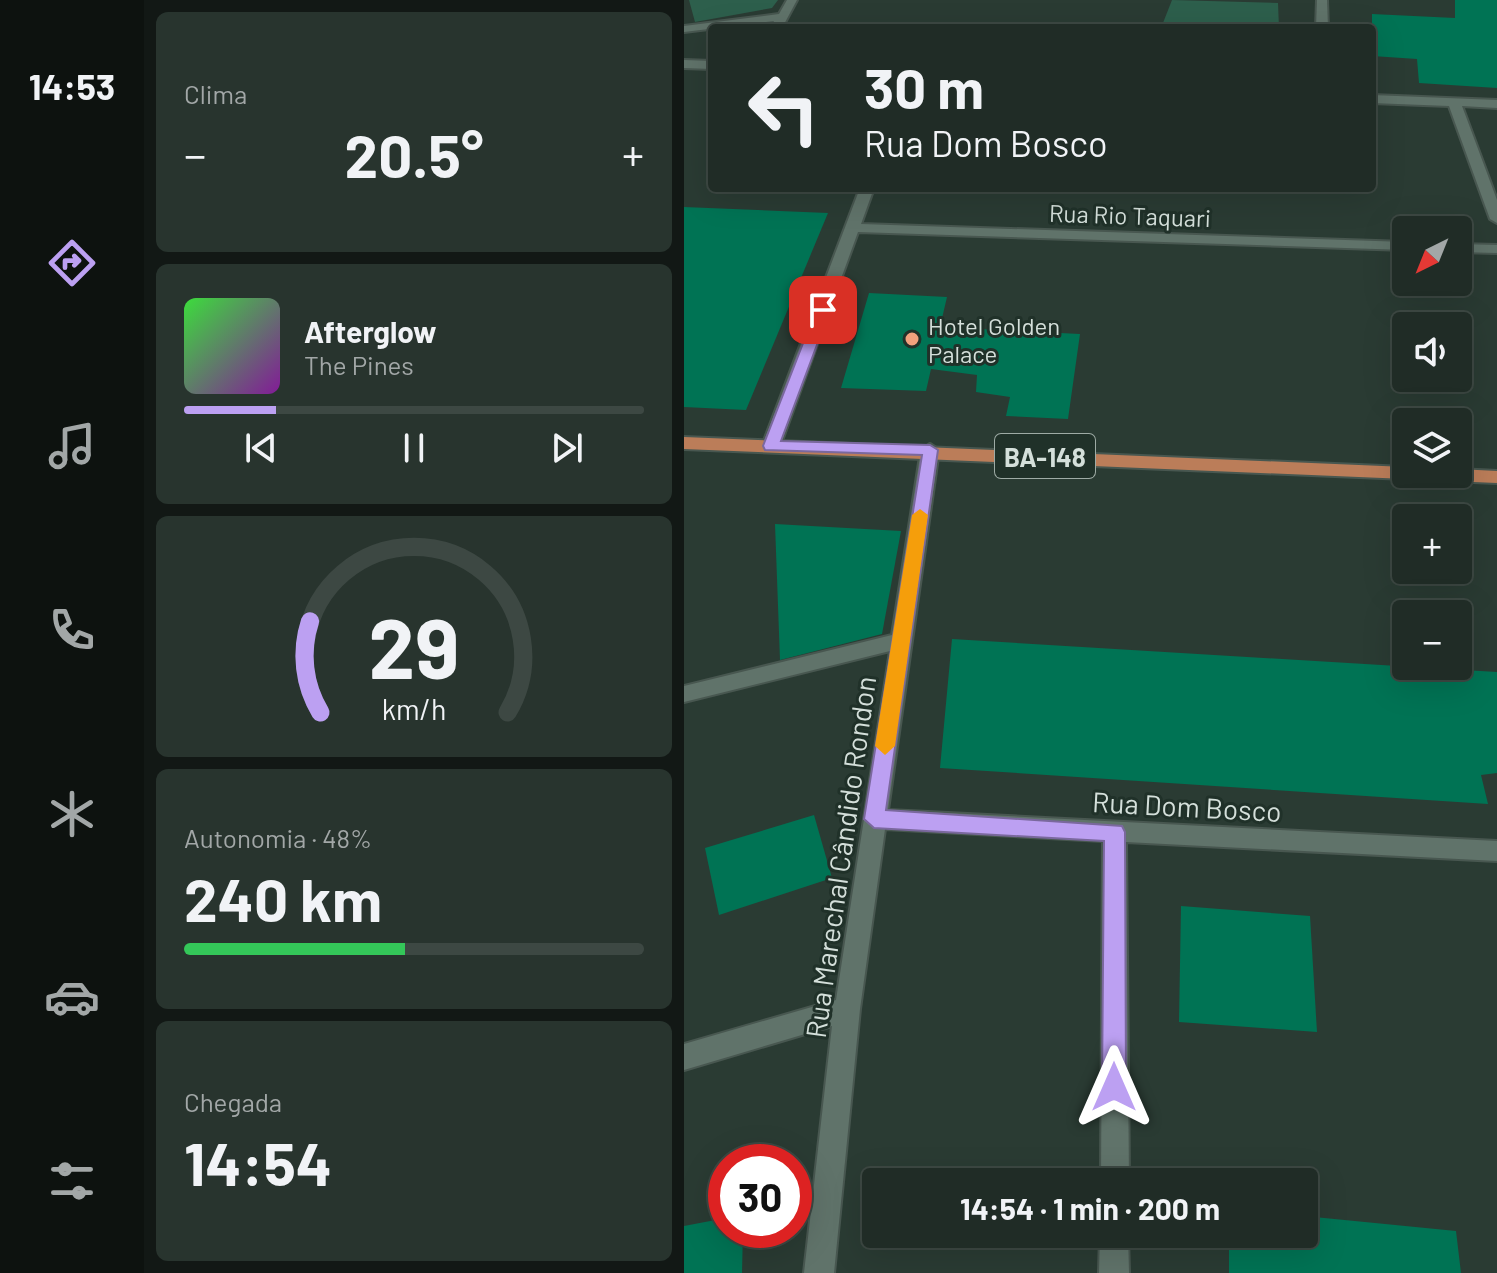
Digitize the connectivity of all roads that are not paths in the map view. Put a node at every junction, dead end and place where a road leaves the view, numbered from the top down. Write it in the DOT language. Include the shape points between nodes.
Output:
graph roads {
  1 [pos="792,0"];
  2 [pos="1322,0"];
  3 [pos="779,22"];
  4 [pos="752,24"];
  5 [pos="1322,24"];
  6 [pos="708,27"];
  7 [pos="684,29"];
  8 [pos="684,64"];
  9 [pos="708,65"];
  10 [pos="1376,99"];
  11 [pos="1454,102"];
  12 [pos="1497,104"];
  13 [pos="866,192"];
  14 [pos="1497,219"];
  15 [pos="854,228"];
  16 [pos="1392,246"];
  17 [pos="1472,248"];
  18 [pos="1497,249"];
  19 [pos="684,443"];
  20 [pos="771,446"];
  21 [pos="930,450"];
  22 [pos="1392,472"];
  23 [pos="1472,476"];
  24 [pos="1497,477"];
  25 [pos="901,641"];
  26 [pos="684,694"];
  27 [pos="874,819"];
  28 [pos="1114,832"];
  29 [pos="1497,851"];
  30 [pos="847,1009"];
  31 [pos="684,1057"];
  32 [pos="1115,1168"];
  33 [pos="1114,1248"];
  34 [pos="819,1273"];
  35 [pos="1114,1273"];
  1 -- 3 [label="street"];
  2 -- 5 [label="street"];
  3 -- 4 [label="street"];
  6 -- 7 [label="street"];
  8 -- 9 [label="street"];
  10 -- 11 [label="street"];
  11 -- 12 [label="street"];
  11 -- 14 [label="street"];
  13 -- 15 [label="street"];
  15 -- 16 [label="street, Rua Rio Taquari"];
  15 -- 20 [label="street"];
  17 -- 18 [label="street"];
  19 -- 20 [label="main road, BA-148"];
  20 -- 21 [label="main road, BA-148"];
  21 -- 22 [label="main road, BA-148"];
  21 -- 25 [label="street, Rua Marechal Cândido Rondon"];
  23 -- 24 [label="main road"];
  25 -- 26 [label="street"];
  25 -- 27 [label="street, Rua Marechal Cândido Rondon"];
  27 -- 28 [label="street, Rua Dom Bosco"];
  27 -- 30 [label="street, Rua Marechal Cândido Rondon"];
  28 -- 29 [label="street, Rua Dom Bosco"];
  28 -- 32 [label="street"];
  30 -- 31 [label="street"];
  30 -- 34 [label="street, Rua Marechal Cândido Rondon"];
  33 -- 35 [label="street"];
}
